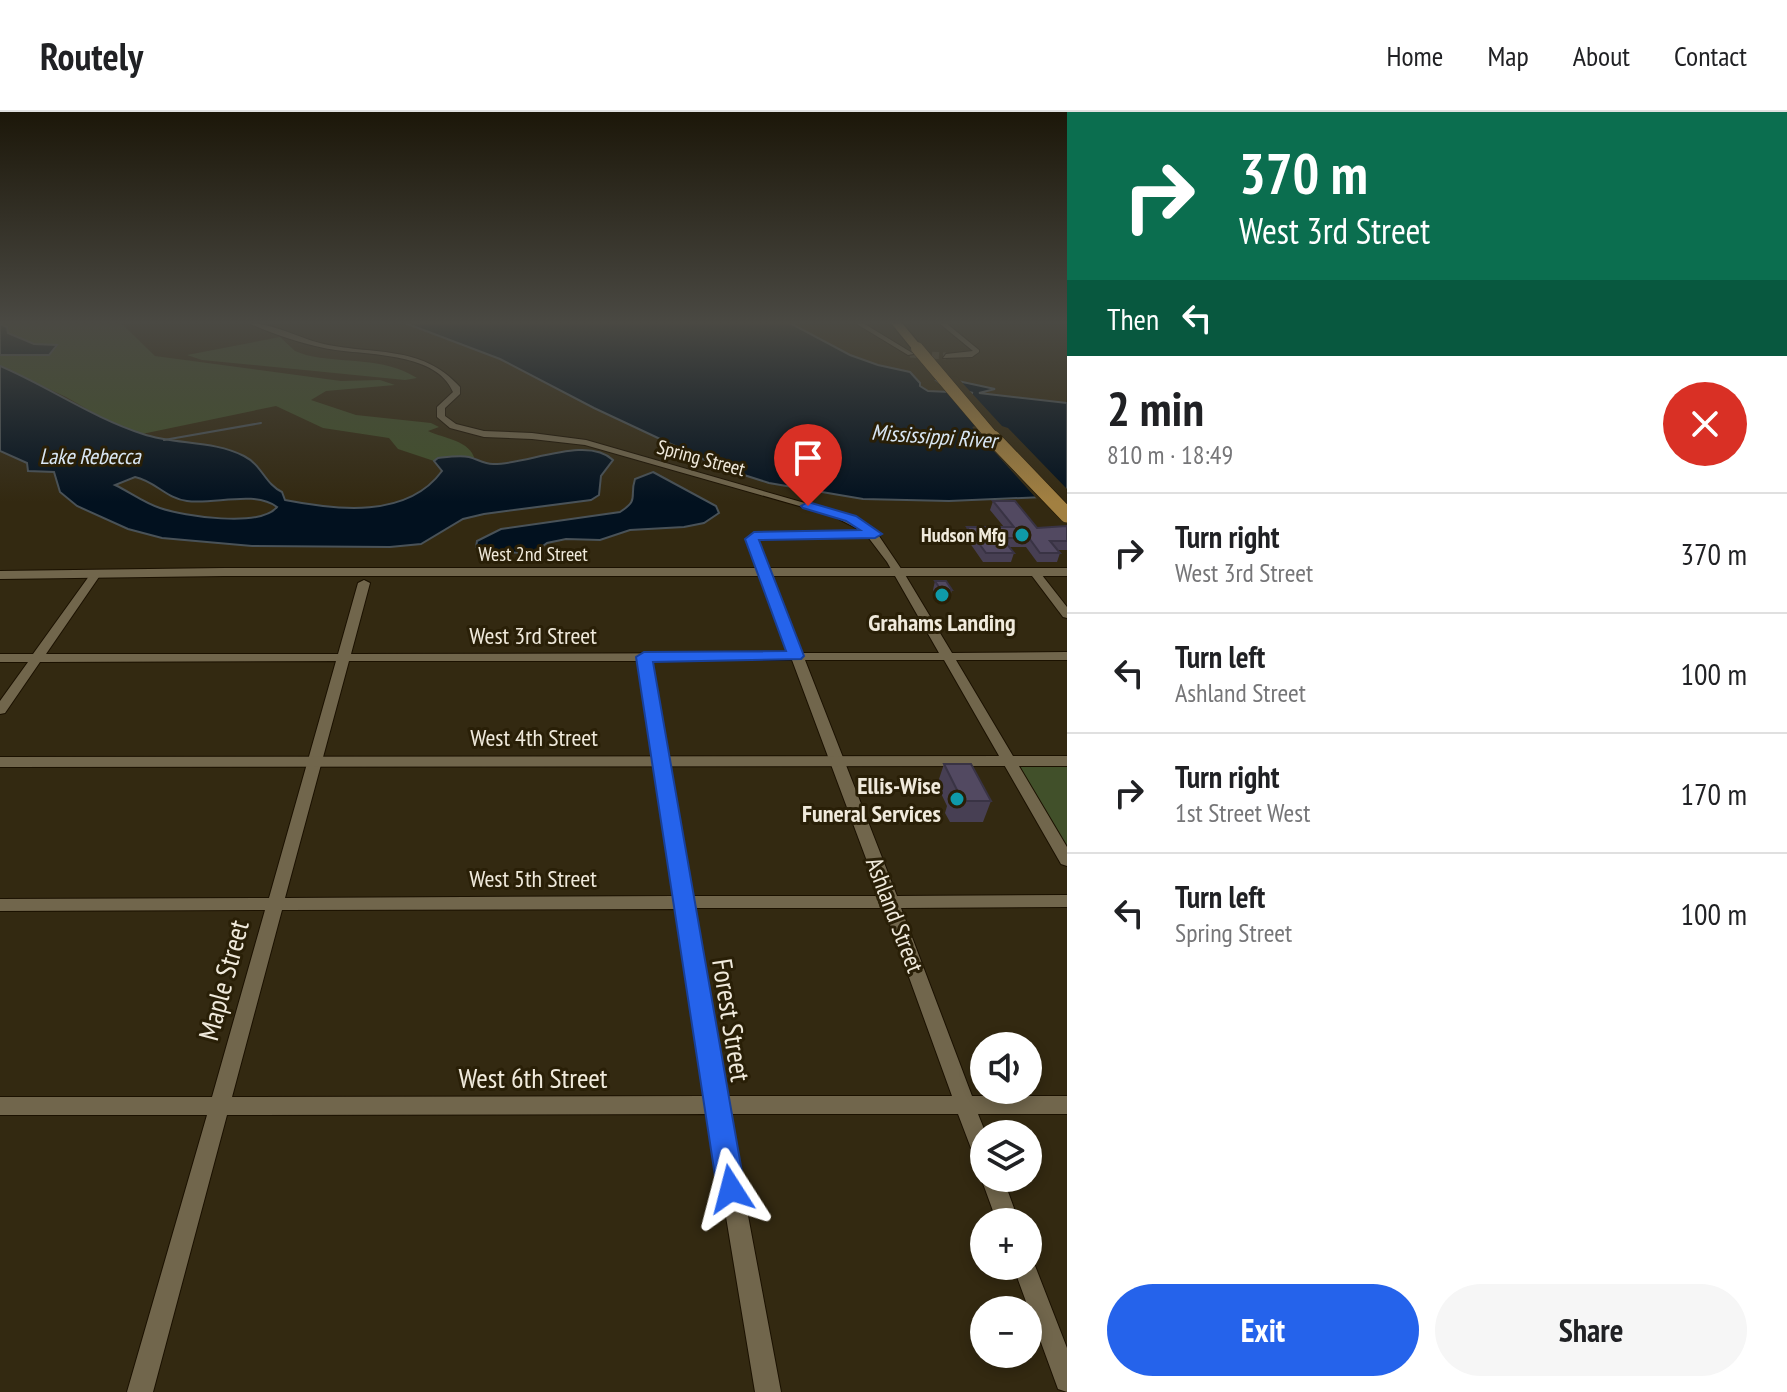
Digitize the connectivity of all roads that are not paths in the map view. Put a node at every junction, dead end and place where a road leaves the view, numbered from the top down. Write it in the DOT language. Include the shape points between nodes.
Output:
graph roads {
  1 [pos="450,383"];
  2 [pos="946,383"];
  3 [pos="949,383"];
  4 [pos="1067,504"];
  5 [pos="1067,515"];
  6 [pos="875,534"];
  7 [pos="1034,572"];
  8 [pos="1067,572"];
  9 [pos="763,573"];
  10 [pos="899,573"];
  11 [pos="96,574"];
  12 [pos="0,575"];
  13 [pos="364,583"];
  14 [pos="1067,615"];
  15 [pos="796,656"];
  16 [pos="947,656"];
  17 [pos="1067,656"];
  18 [pos="344,657"];
  19 [pos="644,657"];
  20 [pos="0,658"];
  21 [pos="37,658"];
  22 [pos="0,710"];
  23 [pos="314,761"];
  24 [pos="661,761"];
  25 [pos="836,761"];
  26 [pos="1009,761"];
  27 [pos="1067,761"];
  28 [pos="0,762"];
  29 [pos="1067,860"];
  30 [pos="890,900"];
  31 [pos="1067,901"];
  32 [pos="685,902"];
  33 [pos="273,904"];
  34 [pos="0,905"];
  35 [pos="717,1105"];
  36 [pos="1067,1105"];
  37 [pos="0,1106"];
  38 [pos="218,1106"];
  39 [pos="965,1106"];
  40 [pos="970,1120"];
  41 [pos="1029,1280"];
  42 [pos="1067,1380"];
  43 [pos="140,1392"];
  44 [pos="768,1392"];
  1 -- 6 [label="street, Spring Street" via="457,392 441,407 441,417 453,426 597,446 834,513"];
  2 -- 5 [label="highway, bridge"];
  3 -- 4 [label="highway"];
  6 -- 9 [label="street, Ashland Street" via="754,536"];
  6 -- 10 [label="street"];
  7 -- 8 [label="street, West 2nd Street"];
  7 -- 10 [label="street, West 2nd Street"];
  7 -- 14 [label="street"];
  9 -- 10 [label="street, West 2nd Street"];
  9 -- 11 [label="street, West 2nd Street"];
  9 -- 15 [label="street, Ashland Street"];
  10 -- 16 [label="street"];
  11 -- 12 [label="street, West 2nd Street"];
  11 -- 21 [label="street"];
  13 -- 18 [label="street, Maple Street"];
  15 -- 16 [label="street, West 3rd Street"];
  15 -- 19 [label="street, West 3rd Street"];
  15 -- 25 [label="street, Ashland Street"];
  16 -- 17 [label="street, West 3rd Street"];
  16 -- 26 [label="street"];
  18 -- 19 [label="street, West 3rd Street"];
  18 -- 21 [label="street, West 3rd Street"];
  18 -- 23 [label="street, Maple Street"];
  19 -- 24 [label="street, Forest Street"];
  20 -- 21 [label="street, West 3rd Street"];
  21 -- 22 [label="street"];
  23 -- 24 [label="street, West 4th Street"];
  23 -- 28 [label="street, West 4th Street"];
  23 -- 33 [label="street, Maple Street"];
  24 -- 25 [label="street, West 4th Street"];
  24 -- 32 [label="street, Forest Street"];
  25 -- 26 [label="street, West 4th Street"];
  25 -- 30 [label="street, Ashland Street"];
  26 -- 27 [label="street, West 4th Street"];
  26 -- 29 [label="street"];
  30 -- 31 [label="street, West 5th Street"];
  30 -- 32 [label="street, West 5th Street"];
  30 -- 39 [label="street, Ashland Street"];
  32 -- 33 [label="street, West 5th Street"];
  32 -- 35 [label="street, Forest Street"];
  33 -- 34 [label="street, West 5th Street"];
  33 -- 38 [label="street, Maple Street"];
  35 -- 38 [label="street, West 6th Street"];
  35 -- 39 [label="street, West 6th Street"];
  35 -- 44 [label="street, Forest Street"];
  36 -- 39 [label="street, West 6th Street"];
  37 -- 38 [label="street, West 6th Street"];
  38 -- 43 [label="street, Maple Street"];
  39 -- 40 [label="street, Ashland Street"];
  41 -- 42 [label="street"];
}
